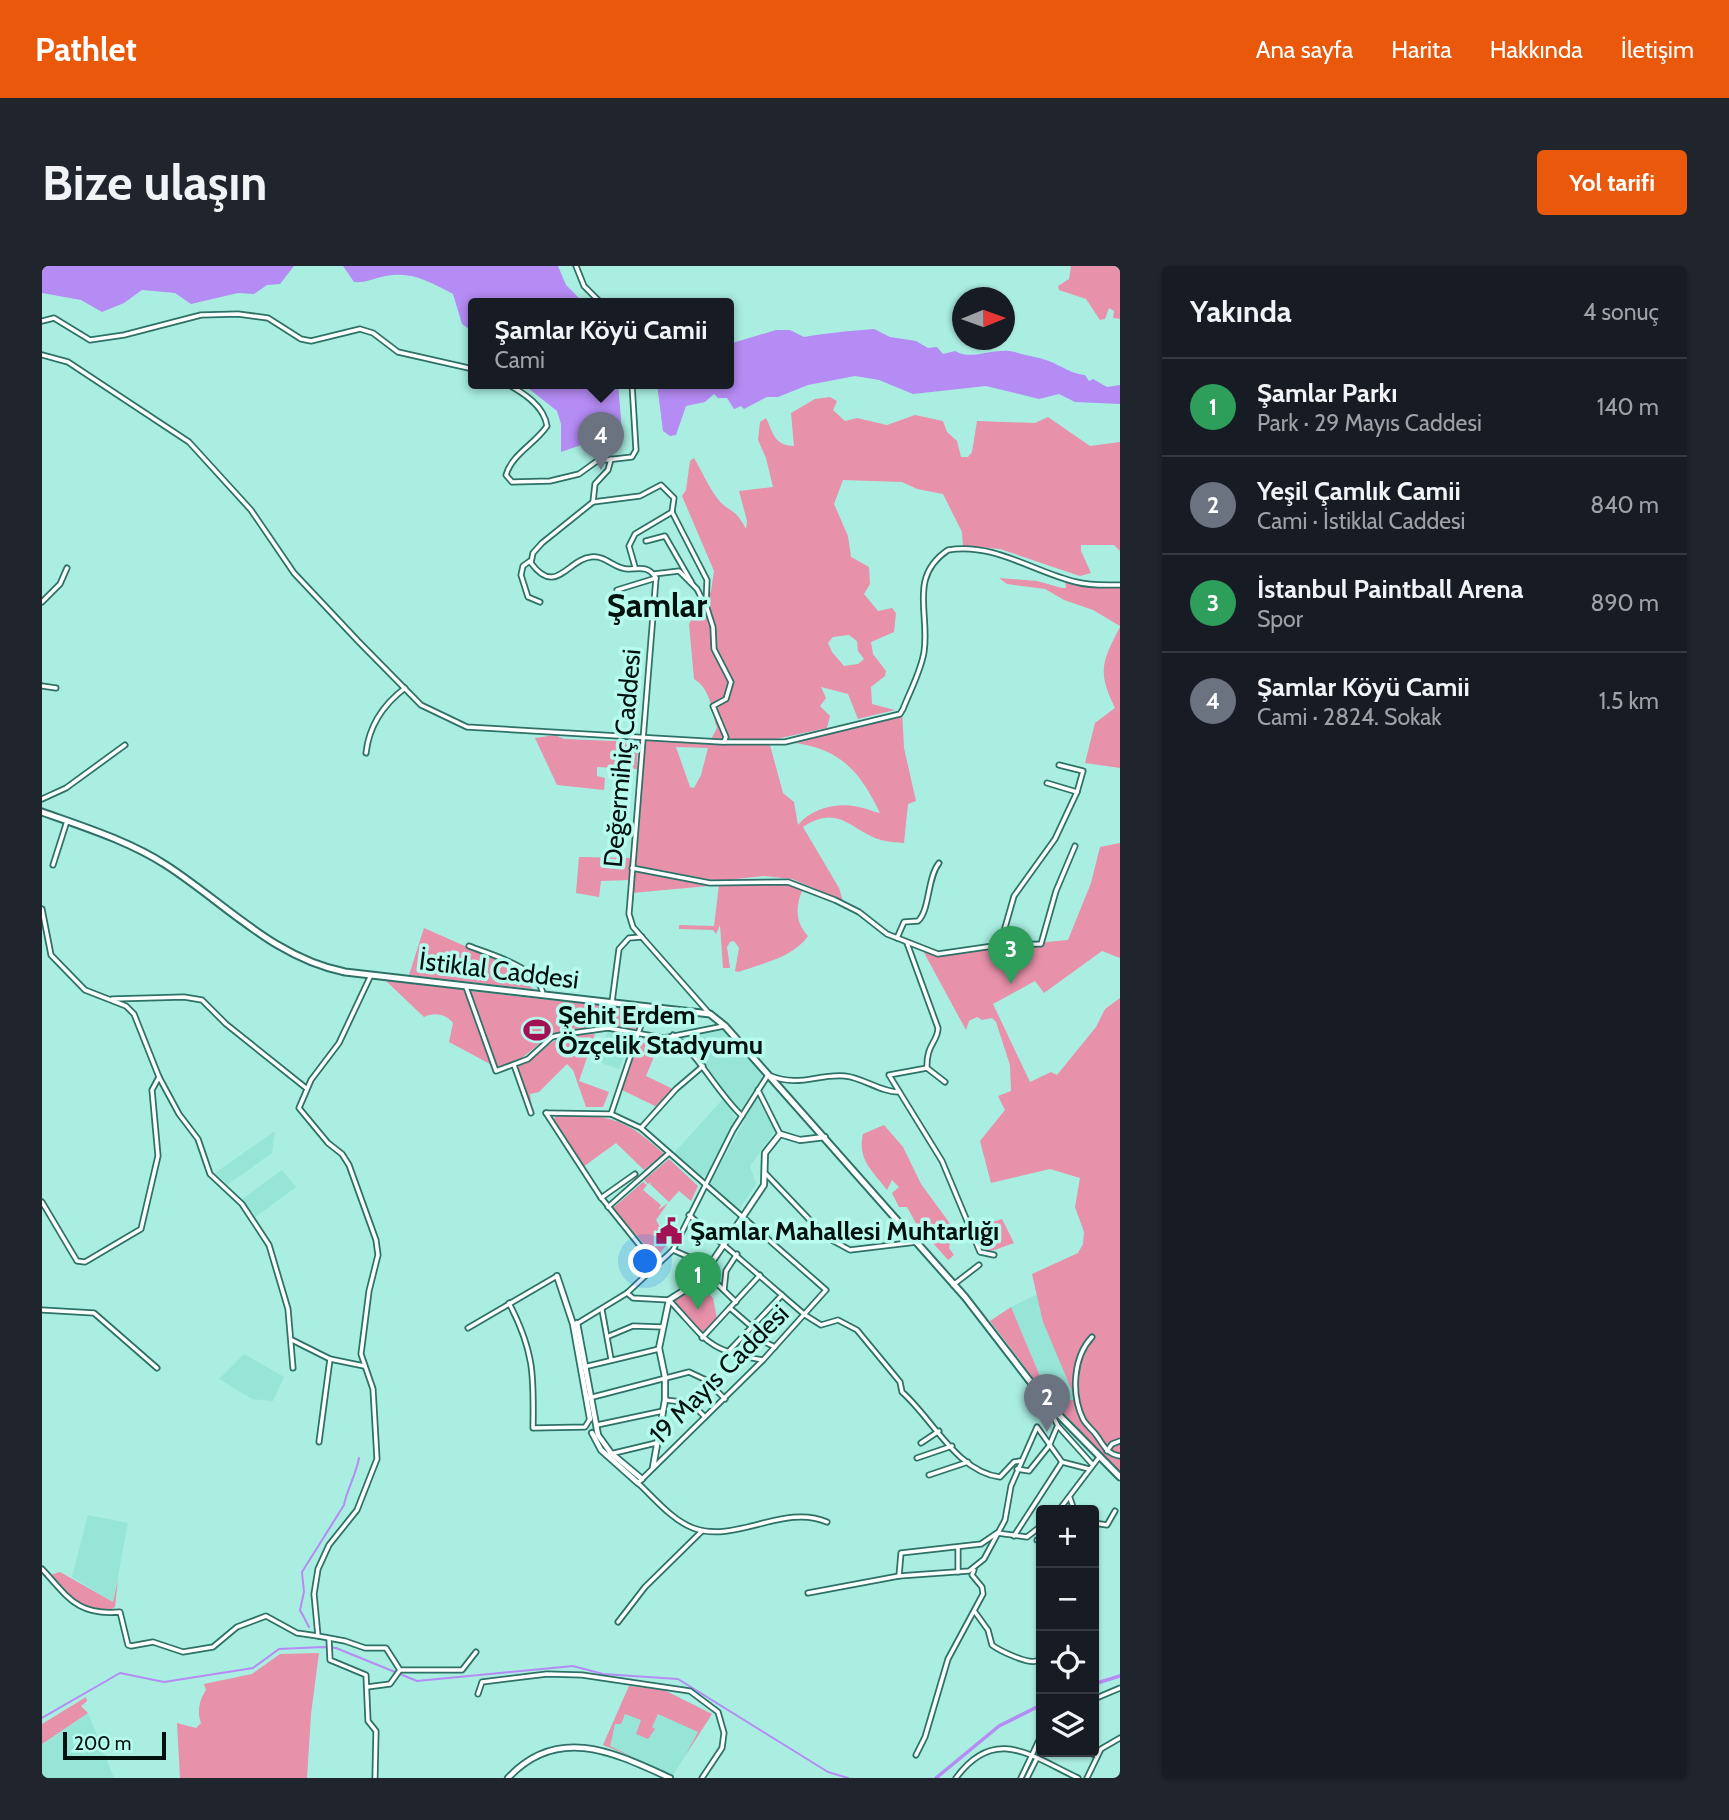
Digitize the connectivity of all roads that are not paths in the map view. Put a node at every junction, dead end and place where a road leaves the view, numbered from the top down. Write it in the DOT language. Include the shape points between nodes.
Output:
graph roads {
  1 [pos="577,267"];
  2 [pos="596,298"];
  3 [pos="42,321"];
  4 [pos="42,355"];
  5 [pos="468,368"];
  6 [pos="513,389"];
  7 [pos="632,389"];
  8 [pos="611,459"];
  9 [pos="593,502"];
  10 [pos="672,512"];
  11 [pos="646,541"];
  12 [pos="530,561"];
  13 [pos="635,567"];
  14 [pos="67,568"];
  15 [pos="655,576"];
  16 [pos="692,583"];
  17 [pos="1120,585"];
  18 [pos="617,590"];
  19 [pos="42,602"];
  20 [pos="540,602"];
  21 [pos="706,607"];
  22 [pos="42,686"];
  23 [pos="57,688"];
  24 [pos="405,688"];
  25 [pos="645,738"];
  26 [pos="724,742"];
  27 [pos="125,745"];
  28 [pos="366,753"];
  29 [pos="1059,765"];
  30 [pos="1047,783"];
  31 [pos="1077,792"];
  32 [pos="42,799"];
  33 [pos="42,812"];
  34 [pos="67,821"];
  35 [pos="1074,846"];
  36 [pos="939,863"];
  37 [pos="53,865"];
  38 [pos="632,868"];
  39 [pos="42,909"];
  40 [pos="642,937"];
  41 [pos="897,939"];
  42 [pos="907,943"];
  43 [pos="1000,945"];
  44 [pos="469,946"];
  45 [pos="48,949"];
  46 [pos="42,950"];
  47 [pos="371,975"];
  48 [pos="466,985"];
  49 [pos="542,995"];
  50 [pos="110,999"];
  51 [pos="612,1003"];
  52 [pos="647,1007"];
  53 [pos="710,1014"];
  54 [pos="725,1026"];
  55 [pos="637,1033"];
  56 [pos="673,1035"];
  57 [pos="514,1065"];
  58 [pos="703,1066"];
  59 [pos="928,1068"];
  60 [pos="768,1075"];
  61 [pos="159,1077"];
  62 [pos="787,1082"];
  63 [pos="946,1082"];
  64 [pos="306,1088"];
  65 [pos="758,1090"];
  66 [pos="782,1091"];
  67 [pos="899,1092"];
  68 [pos="531,1114"];
  69 [pos="611,1114"];
  70 [pos="742,1116"];
  71 [pos="641,1128"];
  72 [pos="780,1134"];
  73 [pos="825,1137"];
  74 [pos="669,1153"];
  75 [pos="635,1174"];
  76 [pos="766,1174"];
  77 [pos="704,1185"];
  78 [pos="601,1198"];
  79 [pos="42,1202"];
  80 [pos="608,1207"];
  81 [pos="689,1215"];
  82 [pos="742,1219"];
  83 [pos="917,1242"];
  84 [pos="724,1243"];
  85 [pos="673,1250"];
  86 [pos="737,1254"];
  87 [pos="994,1255"];
  88 [pos="979,1265"];
  89 [pos="657,1267"];
  90 [pos="707,1269"];
  91 [pos="760,1275"];
  92 [pos="556,1276"];
  93 [pos="953,1284"];
  94 [pos="724,1290"];
  95 [pos="628,1293"];
  96 [pos="782,1295"];
  97 [pos="669,1300"];
  98 [pos="736,1302"];
  99 [pos="509,1303"];
  100 [pos="730,1308"];
  101 [pos="42,1310"];
  102 [pos="602,1310"];
  103 [pos="804,1315"];
  104 [pos="575,1324"];
  105 [pos="663,1327"];
  106 [pos="752,1327"];
  107 [pos="468,1328"];
  108 [pos="746,1333"];
  109 [pos="609,1336"];
  110 [pos="1092,1337"];
  111 [pos="702,1338"];
  112 [pos="292,1340"];
  113 [pos="775,1347"];
  114 [pos="659,1349"];
  115 [pos="727,1353"];
  116 [pos="330,1359"];
  117 [pos="611,1360"];
  118 [pos="763,1360"];
  119 [pos="364,1366"];
  120 [pos="584,1367"];
  121 [pos="157,1368"];
  122 [pos="293,1368"];
  123 [pos="665,1377"];
  124 [pos="589,1398"];
  125 [pos="725,1399"];
  126 [pos="665,1400"];
  127 [pos="1046,1402"];
  128 [pos="663,1411"];
  129 [pos="705,1417"];
  130 [pos="590,1419"];
  131 [pos="595,1426"];
  132 [pos="1058,1426"];
  133 [pos="939,1431"];
  134 [pos="592,1433"];
  135 [pos="1120,1441"];
  136 [pos="319,1442"];
  137 [pos="656,1443"];
  138 [pos="921,1443"];
  139 [pos="952,1446"];
  140 [pos="1049,1446"];
  141 [pos="1107,1451"];
  142 [pos="608,1454"];
  143 [pos="1120,1456"];
  144 [pos="1100,1457"];
  145 [pos="917,1458"];
  146 [pos="1020,1461"];
  147 [pos="968,1462"];
  148 [pos="1062,1462"];
  149 [pos="1091,1464"];
  150 [pos="653,1467"];
  151 [pos="1017,1469"];
  152 [pos="1089,1469"];
  153 [pos="929,1475"];
  154 [pos="1120,1477"];
  155 [pos="640,1481"];
  156 [pos="1070,1498"];
  157 [pos="1064,1505"];
  158 [pos="1072,1505"];
  159 [pos="1115,1511"];
  160 [pos="827,1522"];
  161 [pos="1099,1524"];
  162 [pos="1036,1530"];
  163 [pos="702,1531"];
  164 [pos="998,1533"];
  165 [pos="1013,1537"];
  166 [pos="958,1548"];
  167 [pos="975,1568"];
  168 [pos="42,1569"];
  169 [pos="958,1572"];
  170 [pos="899,1576"];
  171 [pos="808,1593"];
  172 [pos="975,1612"];
  173 [pos="618,1622"];
  174 [pos="318,1636"];
  175 [pos="329,1641"];
  176 [pos="476,1652"];
  177 [pos="1036,1661"];
  178 [pos="398,1673"];
  179 [pos="367,1687"];
  180 [pos="1120,1688"];
  181 [pos="478,1694"];
  182 [pos="1099,1697"];
  183 [pos="1120,1738"];
  184 [pos="1099,1753"];
  185 [pos="1036,1754"];
  186 [pos="916,1755"];
  187 [pos="1035,1757"];
  188 [pos="1097,1757"];
  189 [pos="375,1778"];
  190 [pos="508,1778"];
  191 [pos="670,1778"];
  192 [pos="702,1778"];
  193 [pos="956,1778"];
  194 [pos="1021,1778"];
  195 [pos="1027,1778"];
  196 [pos="1078,1778"];
  197 [pos="1087,1778"];
  1 -- 2 [label="street" via="584,286"];
  3 -- 5 [label="street" via="54,318 90,340 201,315 238,314 268,318 311,341 360,329 373,332 398,352"];
  4 -- 24 [label="street" via="68,362 195,448 259,521 294,573"];
  6 -- 8 [label="street" via="542,411 547,426 509,464 506,475 512,482 551,481"];
  7 -- 8 [label="street" via="636,450 629,459"];
  8 -- 9 [label="street" via="595,484"];
  9 -- 10 [label="street" via="640,496 661,485 674,498"];
  9 -- 12 [label="street" via="550,535"];
  10 -- 13 [label="street" via="635,534 629,546"];
  10 -- 21 [label="street" via="707,580"];
  11 -- 16 [label="street" via="665,536"];
  12 -- 13 [label="street" via="536,570 554,577 590,556 612,561 620,568"];
  12 -- 20 [label="street" via="521,575 528,597"];
  13 -- 15 [label="street"];
  14 -- 19 [label="street" via="60,584"];
  15 -- 16 [label="street" via="675,570"];
  15 -- 18 [label="street"];
  15 -- 25 [label="street, Değermihiç Caddesi"];
  16 -- 21 [label="street"];
  17 -- 26 [label="street" via="1075,582 1011,558 948,550 924,576 925,650 900,714 785,742"];
  21 -- 26 [label="street" via="715,656 731,682 726,699 713,706"];
  22 -- 23 [label="street"];
  24 -- 25 [label="street" via="421,705 467,727"];
  24 -- 28 [label="street" via="383,707"];
  25 -- 26 [label="street"];
  25 -- 38 [label="street, Değermihiç Caddesi"];
  27 -- 32 [label="street" via="66,788"];
  29 -- 31 [label="street" via="1083,771"];
  30 -- 31 [label="street"];
  31 -- 43 [label="street" via="1055,839 1014,897"];
  33 -- 34 [label="main road, İstiklal Caddesi"];
  34 -- 37 [label="street"];
  34 -- 47 [label="main road, İstiklal Caddesi" via="167,865 292,954 330,969"];
  35 -- 43 [label="street" via="1041,944"];
  36 -- 41 [label="street" via="926,894 924,915 918,921 904,922"];
  38 -- 40 [label="street, Değermihiç Caddesi" via="629,919"];
  38 -- 41 [label="street" via="710,883 788,882 835,900"];
  39 -- 45 [label="street"];
  40 -- 51 [label="street" via="629,938 620,946"];
  40 -- 53 [label="street, Değermihiç Caddesi"];
  41 -- 42 [label="street"];
  42 -- 43 [label="street" via="938,954"];
  42 -- 59 [label="street" via="939,1033 926,1053"];
  44 -- 49 [label="street" via="524,971"];
  45 -- 46 [label="street"];
  45 -- 50 [label="street" via="78,985"];
  47 -- 48 [label="main road, İstiklal Caddesi"];
  47 -- 64 [label="street" via="339,1043"];
  48 -- 49 [label="main road, İstiklal Caddesi"];
  48 -- 57 [label="street" via="496,1071"];
  49 -- 51 [label="main road, İstiklal Caddesi"];
  50 -- 61 [label="street" via="134,1014"];
  50 -- 64 [label="street" via="202,1000"];
  51 -- 52 [label="main road, İstiklal Caddesi"];
  52 -- 53 [label="main road, İstiklal Caddesi"];
  52 -- 55 [label="street"];
  53 -- 54 [label="main road"];
  54 -- 56 [label="street"];
  54 -- 60 [label="main road"];
  55 -- 56 [label="street" via="660,1038"];
  55 -- 57 [label="street" via="608,1028 559,1035"];
  55 -- 69 [label="street"];
  56 -- 58 [label="street"];
  57 -- 68 [label="street"];
  58 -- 70 [label="street"];
  58 -- 71 [label="street"];
  59 -- 63 [label="street"];
  59 -- 67 [label="street" via="889,1075"];
  60 -- 62 [label="street"];
  60 -- 65 [label="street"];
  60 -- 66 [label="main road"];
  61 -- 79 [label="street" via="152,1090 158,1157 141,1229 85,1262 77,1261"];
  61 -- 112 [label="street" via="198,1139 211,1174 242,1204 269,1245 284,1288"];
  62 -- 66 [label="street"];
  62 -- 67 [label="street" via="843,1076"];
  64 -- 119 [label="street" via="299,1108 342,1154 376,1240 378,1255 362,1342"];
  65 -- 70 [label="street"];
  65 -- 72 [label="street"];
  66 -- 73 [label="main road"];
  67 -- 87 [label="street" via="942,1161 972,1239 980,1252"];
  69 -- 71 [label="street"];
  69 -- 78 [label="street" via="546,1113"];
  70 -- 77 [label="street"];
  71 -- 74 [label="street"];
  72 -- 73 [label="street" via="800,1140"];
  72 -- 76 [label="street" via="765,1153"];
  73 -- 83 [label="main road"];
  74 -- 77 [label="street"];
  74 -- 80 [label="street"];
  75 -- 78 [label="street"];
  76 -- 82 [label="street"];
  76 -- 83 [label="street" via="826,1237 850,1250"];
  77 -- 81 [label="street"];
  77 -- 82 [label="street"];
  78 -- 80 [label="street"];
  80 -- 89 [label="street"];
  81 -- 84 [label="street"];
  81 -- 85 [label="street"];
  82 -- 84 [label="street"];
  82 -- 103 [label="street, 19 Mayıs Caddesi" via="826,1290"];
  83 -- 93 [label="main road"];
  84 -- 86 [label="street"];
  84 -- 90 [label="street"];
  85 -- 89 [label="street"];
  85 -- 90 [label="street"];
  86 -- 91 [label="street"];
  86 -- 94 [label="street" via="726,1271"];
  88 -- 93 [label="street"];
  89 -- 95 [label="street"];
  90 -- 94 [label="street"];
  90 -- 97 [label="street" via="695,1284"];
  91 -- 96 [label="street"];
  91 -- 98 [label="street"];
  92 -- 99 [label="street"];
  92 -- 104 [label="street"];
  93 -- 127 [label="main road"];
  94 -- 98 [label="street"];
  95 -- 97 [label="street" via="633,1298"];
  95 -- 102 [label="street"];
  96 -- 103 [label="street"];
  96 -- 106 [label="street"];
  97 -- 105 [label="street"];
  97 -- 111 [label="street"];
  98 -- 100 [label="street"];
  99 -- 107 [label="street"];
  99 -- 130 [label="street" via="525,1333 531,1359 533,1428 584,1426"];
  100 -- 106 [label="street"];
  100 -- 111 [label="street"];
  101 -- 121 [label="street" via="94,1313"];
  102 -- 104 [label="street"];
  102 -- 109 [label="street"];
  103 -- 113 [label="street, 19 Mayıs Caddesi"];
  103 -- 133 [label="street" via="821,1325 838,1320 857,1330 900,1382 902,1392"];
  104 -- 120 [label="street"];
  105 -- 109 [label="street" via="633,1326"];
  105 -- 114 [label="street"];
  106 -- 108 [label="street"];
  108 -- 113 [label="street"];
  108 -- 115 [label="street"];
  109 -- 117 [label="street"];
  110 -- 141 [label="street" via="1077,1365 1079,1401 1084,1422"];
  111 -- 115 [label="street"];
  112 -- 116 [label="street"];
  112 -- 122 [label="street"];
  113 -- 118 [label="street, 19 Mayıs Caddesi"];
  114 -- 117 [label="street"];
  114 -- 123 [label="street"];
  115 -- 118 [label="street"];
  116 -- 119 [label="street"];
  116 -- 136 [label="street"];
  117 -- 120 [label="street"];
  118 -- 125 [label="street, 19 Mayıs Caddesi"];
  119 -- 174 [label="street" via="373,1389 377,1459 357,1510 329,1545 318,1569 314,1594"];
  120 -- 124 [label="street"];
  123 -- 124 [label="street"];
  123 -- 125 [label="street" via="694,1373"];
  123 -- 126 [label="street"];
  124 -- 130 [label="street"];
  124 -- 131 [label="street"];
  125 -- 129 [label="street, 19 Mayıs Caddesi"];
  126 -- 128 [label="street"];
  126 -- 129 [label="street" via="691,1403"];
  127 -- 132 [label="street"];
  127 -- 144 [label="main road"];
  128 -- 131 [label="street"];
  128 -- 137 [label="street"];
  129 -- 150 [label="street, 19 Mayıs Caddesi"];
  131 -- 142 [label="street"];
  132 -- 140 [label="street"];
  132 -- 149 [label="street"];
  133 -- 138 [label="street"];
  133 -- 139 [label="street"];
  134 -- 142 [label="street"];
  135 -- 141 [label="street"];
  137 -- 142 [label="street"];
  137 -- 150 [label="street"];
  139 -- 145 [label="street"];
  139 -- 147 [label="street"];
  140 -- 146 [label="street" via="1037,1427"];
  140 -- 148 [label="street"];
  140 -- 151 [label="street" via="1028,1471"];
  141 -- 143 [label="street"];
  142 -- 155 [label="street"];
  144 -- 149 [label="street"];
  144 -- 154 [label="main road"];
  146 -- 147 [label="street" via="1000,1477"];
  146 -- 151 [label="street"];
  147 -- 153 [label="street"];
  148 -- 152 [label="street"];
  148 -- 165 [label="street"];
  149 -- 152 [label="street"];
  150 -- 155 [label="street, 19 Mayıs Caddesi"];
  151 -- 164 [label="street"];
  152 -- 156 [label="street"];
  155 -- 163 [label="street" via="679,1519"];
  156 -- 157 [label="street"];
  156 -- 158 [label="street"];
  159 -- 161 [label="street" via="1107,1525"];
  160 -- 163 [label="street" via="808,1515"];
  162 -- 165 [label="street" via="1027,1537"];
  163 -- 173 [label="street"];
  164 -- 165 [label="street"];
  164 -- 166 [label="street" via="981,1544"];
  164 -- 167 [label="street"];
  166 -- 169 [label="street"];
  166 -- 170 [label="street" via="901,1553"];
  167 -- 169 [label="street"];
  167 -- 172 [label="street" via="972,1575 983,1594"];
  168 -- 174 [label="street" via="54,1587 78,1604 100,1613 120,1612 131,1646 153,1642 183,1652 213,1647 237,1628 266,1616 297,1633"];
  169 -- 170 [label="street"];
  170 -- 171 [label="street"];
  172 -- 177 [label="street" via="988,1630 992,1646 1014,1653 1022,1661"];
  172 -- 186 [label="street" via="948,1658"];
  174 -- 175 [label="street"];
  175 -- 178 [label="street" via="386,1648"];
  175 -- 179 [label="street" via="330,1660 364,1672"];
  176 -- 178 [label="street" via="463,1670"];
  178 -- 179 [label="street" via="386,1686"];
  179 -- 189 [label="street" via="368,1721 376,1731"];
  180 -- 182 [label="street"];
  181 -- 192 [label="street" via="482,1682 547,1674 690,1691 718,1712 724,1733 722,1748"];
  183 -- 184 [label="street"];
  185 -- 187 [label="street"];
  187 -- 193 [label="street" via="993,1747"];
  187 -- 194 [label="street"];
  187 -- 195 [label="street"];
  187 -- 196 [label="street"];
  188 -- 197 [label="street"];
  190 -- 191 [label="street" via="542,1754 584,1746"];
}
